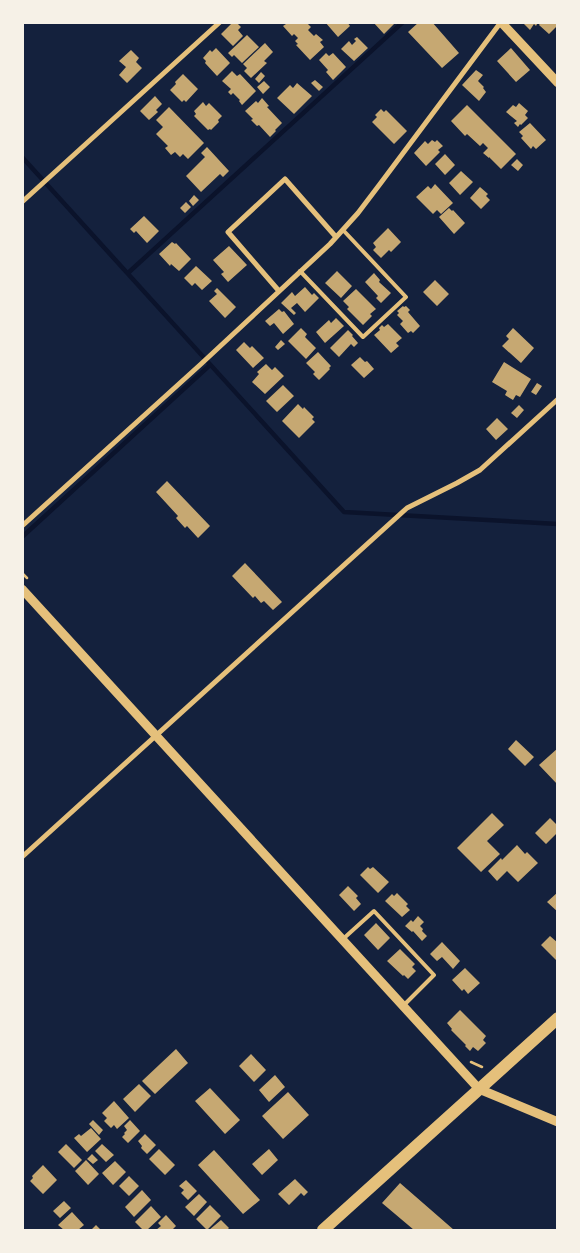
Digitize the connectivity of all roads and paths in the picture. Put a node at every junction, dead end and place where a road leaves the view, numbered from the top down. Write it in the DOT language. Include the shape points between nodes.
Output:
graph roads {
  1 [pos="220,22"];
  2 [pos="501,22"];
  3 [pos="558,83"];
  4 [pos="22,202"];
  5 [pos="343,230"];
  6 [pos="336,237"];
  7 [pos="300,271"];
  8 [pos="279,291"];
  9 [pos="558,399"];
  10 [pos="22,526"];
  11 [pos="22,589"];
  12 [pos="156,735"];
  13 [pos="22,857"];
  14 [pos="343,939"];
  15 [pos="403,1006"];
  16 [pos="558,1018"];
  17 [pos="480,1089"];
  18 [pos="558,1122"];
  19 [pos="323,1230"];
  1 -- 4 [label="street"];
  2 -- 3 [label="street"];
  2 -- 5 [label="street"];
  5 -- 6 [label="street"];
  5 -- 7 [label="lane" via="406,297 363,337"];
  6 -- 7 [label="street"];
  6 -- 8 [label="street" via="285,180 228,232"];
  7 -- 8 [label="street"];
  8 -- 10 [label="street"];
  9 -- 12 [label="street" via="480,470 407,508"];
  11 -- 12 [label="street"];
  12 -- 13 [label="street"];
  12 -- 14 [label="street"];
  14 -- 15 [label="street"];
  14 -- 15 [label="lane" via="374,911 434,975"];
  15 -- 17 [label="street"];
  16 -- 17 [label="main road"];
  17 -- 18 [label="street"];
  17 -- 19 [label="main road"];
}
